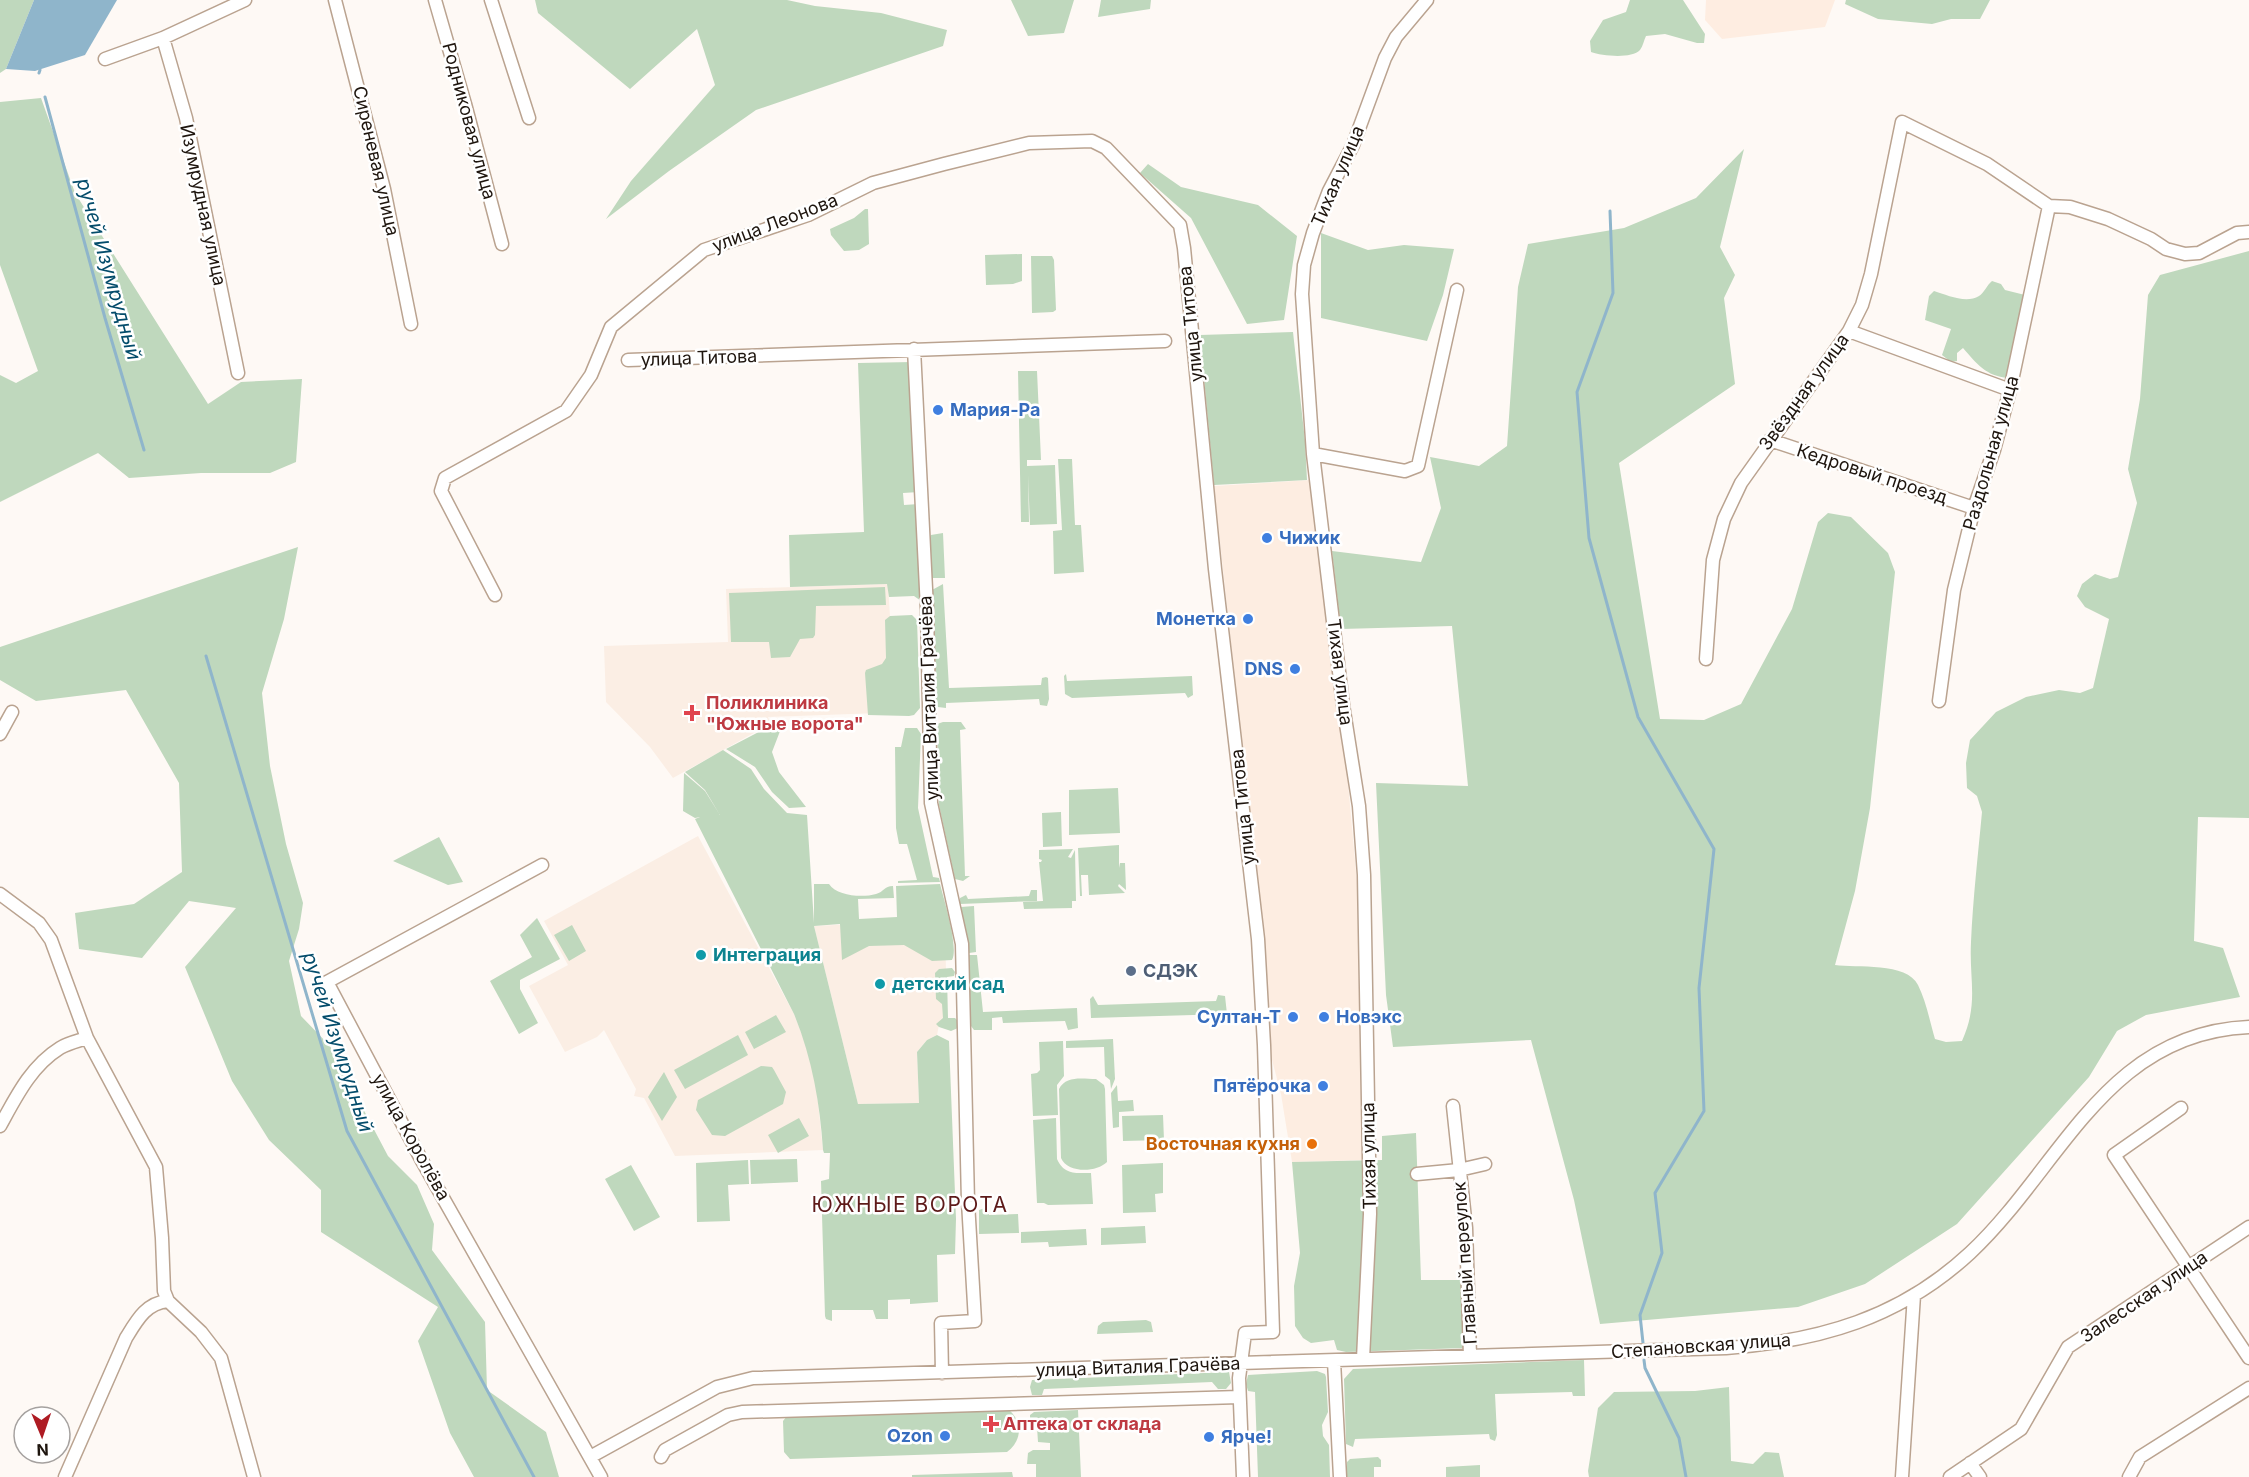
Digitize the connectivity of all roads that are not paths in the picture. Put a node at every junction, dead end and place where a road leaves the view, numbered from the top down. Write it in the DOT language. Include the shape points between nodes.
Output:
graph roads {
  1 [pos="245,0"];
  2 [pos="335,0"];
  3 [pos="435,0"];
  4 [pos="491,0"];
  5 [pos="1427,0"];
  6 [pos="163,38"];
  7 [pos="105,59"];
  8 [pos="530,118"];
  9 [pos="2049,206"];
  10 [pos="1180,225"];
  11 [pos="2249,232"];
  12 [pos="502,244"];
  13 [pos="1457,290"];
  14 [pos="411,324"];
  15 [pos="1849,331"];
  16 [pos="1165,341"];
  17 [pos="914,349"];
  18 [pos="628,360"];
  19 [pos="238,373"];
  20 [pos="2010,390"];
  21 [pos="1770,440"];
  22 [pos="1314,454"];
  23 [pos="1974,508"];
  24 [pos="495,595"];
  25 [pos="1706,659"];
  26 [pos="1938,701"];
  27 [pos="12,712"];
  28 [pos="0,734"];
  29 [pos="542,865"];
  30 [pos="0,894"];
  31 [pos="2249,1027"];
  32 [pos="87,1038"];
  33 [pos="1453,1106"];
  34 [pos="2181,1108"];
  35 [pos="0,1126"];
  36 [pos="1485,1164"];
  37 [pos="1459,1170"];
  38 [pos="1417,1174"];
  39 [pos="2249,1227"];
  40 [pos="2190,1267"];
  41 [pos="1914,1295"];
  42 [pos="168,1301"];
  43 [pos="1470,1356"];
  44 [pos="2249,1358"];
  45 [pos="1364,1359"];
  46 [pos="1334,1361"];
  47 [pos="1241,1364"];
  48 [pos="942,1373"];
  49 [pos="2249,1388"];
  50 [pos="1239,1396"];
  51 [pos="590,1457"];
  52 [pos="661,1457"];
  53 [pos="1970,1463"];
  54 [pos="65,1477"];
  55 [pos="254,1477"];
  56 [pos="601,1477"];
  57 [pos="1243,1477"];
  58 [pos="1340,1477"];
  59 [pos="1902,1477"];
  60 [pos="1950,1477"];
  61 [pos="1980,1477"];
  62 [pos="2129,1477"];
  1 -- 6 [label="street"];
  2 -- 14 [label="street, Сиреневая улица" via="384,189"];
  3 -- 12 [label="street, Родниковая улица"];
  4 -- 8 [label="street"];
  5 -- 22 [label="street, Тихая улица" via="1396,37 1385,58 1353,145 1329,191 1304,265 1302,294"];
  6 -- 7 [label="street"];
  6 -- 19 [label="street, Изумрудная улица" via="186,118"];
  9 -- 11 [label="street" via="2070,207 2108,219 2166,249 2185,254 2199,253 2237,233"];
  9 -- 15 [label="street, Звёздная улица" via="1987,164 1902,122 1871,274"];
  9 -- 20 [label="street, Раздольная улица"];
  10 -- 24 [label="street, улица Леонова" via="1106,148 1092,141 1029,143 873,183 808,215 704,250 611,327 591,375 566,411 446,478 441,491"];
  10 -- 47 [label="street, улица Титова" via="1258,939 1263,1030 1273,1332 1245,1333"];
  13 -- 22 [label="street" via="1418,466 1405,471"];
  15 -- 20 [label="street"];
  15 -- 21 [label="street, Звёздная улица"];
  16 -- 17 [label="street, улица Титова"];
  17 -- 18 [label="street, улица Титова"];
  17 -- 48 [label="street, улица Виталия Грачёва" via="927,609 931,803 962,944 975,1321 941,1323"];
  20 -- 23 [label="street, Раздольная улица"];
  21 -- 23 [label="street, Кедровый проезд"];
  21 -- 25 [label="street, Звёздная улица" via="1740,483 1724,519 1713,560"];
  22 -- 45 [label="street, Тихая улица" via="1359,806 1364,875 1370,1214"];
  23 -- 26 [label="street, Раздольная улица" via="1954,590"];
  27 -- 28 [label="street"];
  29 -- 51 [label="street, улица Королёва" via="327,982 421,1159"];
  30 -- 32 [label="street" via="39,923 51,940"];
  31 -- 41 [label="street, Степановская улица" via="2194,1035 2133,1069 2081,1120 1971,1251"];
  32 -- 35 [label="street" via="61,1047 41,1063"];
  32 -- 42 [label="street" via="156,1167 163,1284"];
  33 -- 37 [label="street, Главный переулок"];
  34 -- 40 [label="street" via="2114,1155"];
  36 -- 37 [label="street"];
  37 -- 38 [label="street"];
  37 -- 43 [label="street, Главный переулок" via="1466,1228"];
  39 -- 40 [label="street, Залесская улица"];
  40 -- 44 [label="street"];
  40 -- 53 [label="street, Залесская улица" via="2068,1347 2021,1429"];
  41 -- 43 [label="street, Степановская улица" via="1846,1327 1760,1345"];
  41 -- 59 [label="street"];
  42 -- 54 [label="street" via="151,1305 138,1317"];
  42 -- 55 [label="street" via="201,1332 221,1358"];
  43 -- 45 [label="street, Степановская улица"];
  45 -- 46 [label="street, Степановская улица"];
  46 -- 47 [label="street, улица Виталия Грачёва"];
  46 -- 58 [label="street"];
  47 -- 48 [label="street, улица Виталия Грачёва"];
  47 -- 50 [label="street"];
  48 -- 51 [label="street, улица Виталия Грачёва" via="735,1381 717,1387"];
  49 -- 62 [label="street" via="2140,1457"];
  50 -- 52 [label="street" via="742,1412 720,1419 665,1450"];
  50 -- 57 [label="street"];
  51 -- 56 [label="street"];
  53 -- 60 [label="street, Залесская улица"];
  53 -- 61 [label="street"];
}
